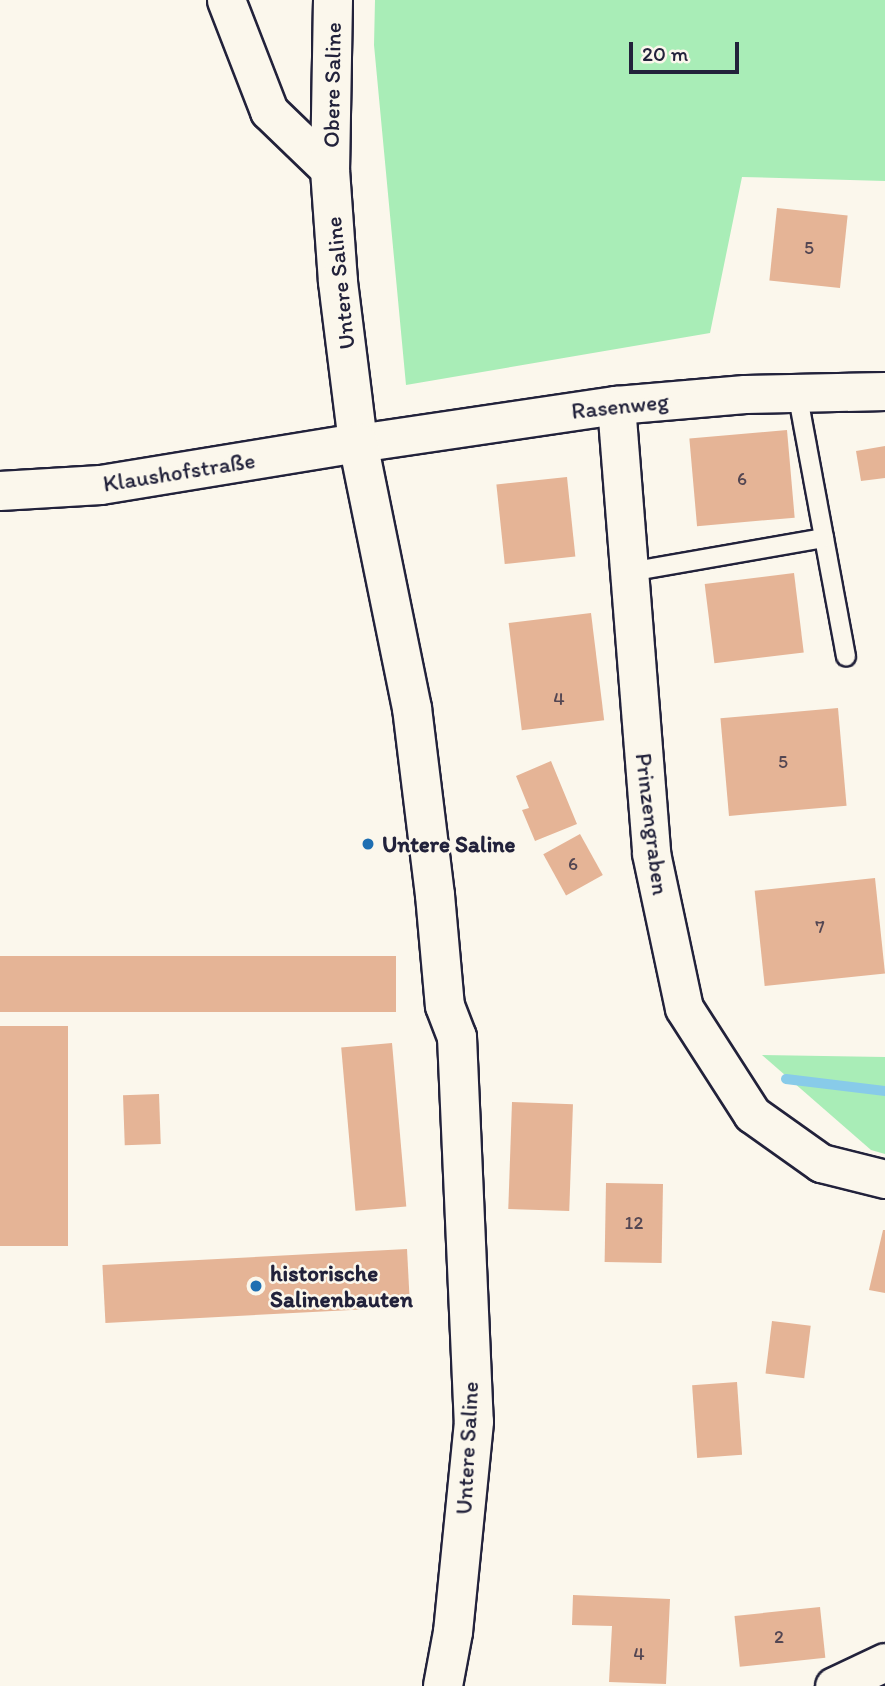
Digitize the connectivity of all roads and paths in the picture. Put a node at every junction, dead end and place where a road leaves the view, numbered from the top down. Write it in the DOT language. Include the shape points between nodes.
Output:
graph roads {
  1 [pos="226,0"];
  2 [pos="333,0"];
  3 [pos="330,170"];
  4 [pos="885,391"];
  5 [pos="797,392"];
  6 [pos="615,405"];
  7 [pos="358,443"];
  8 [pos="0,491"];
  9 [pos="824,538"];
  10 [pos="629,572"];
  11 [pos="846,657"];
  12 [pos="885,1179"];
  13 [pos="885,1662"];
  14 [pos="443,1686"];
  15 [pos="834,1686"];
  1 -- 3 [label="street" via="269,111"];
  2 -- 3 [label="main road, Obere Saline"];
  3 -- 7 [label="main road, Untere Saline"];
  4 -- 5 [label="street, Rasenweg"];
  5 -- 6 [label="street, Rasenweg"];
  5 -- 9 [label="lane"];
  6 -- 7 [label="street, Rasenweg"];
  6 -- 10 [label="street, Prinzengraben"];
  7 -- 8 [label="main road, Klaushofstraße" via="101,485"];
  7 -- 14 [label="main road, Untere Saline" via="412,708 445,1006 457,1037 474,1422 453,1632"];
  9 -- 10 [label="lane"];
  9 -- 11 [label="lane"];
  10 -- 12 [label="street, Prinzengraben" via="651,853 684,1008 752,1114 821,1163"];
  13 -- 15 [label="street"];
}
